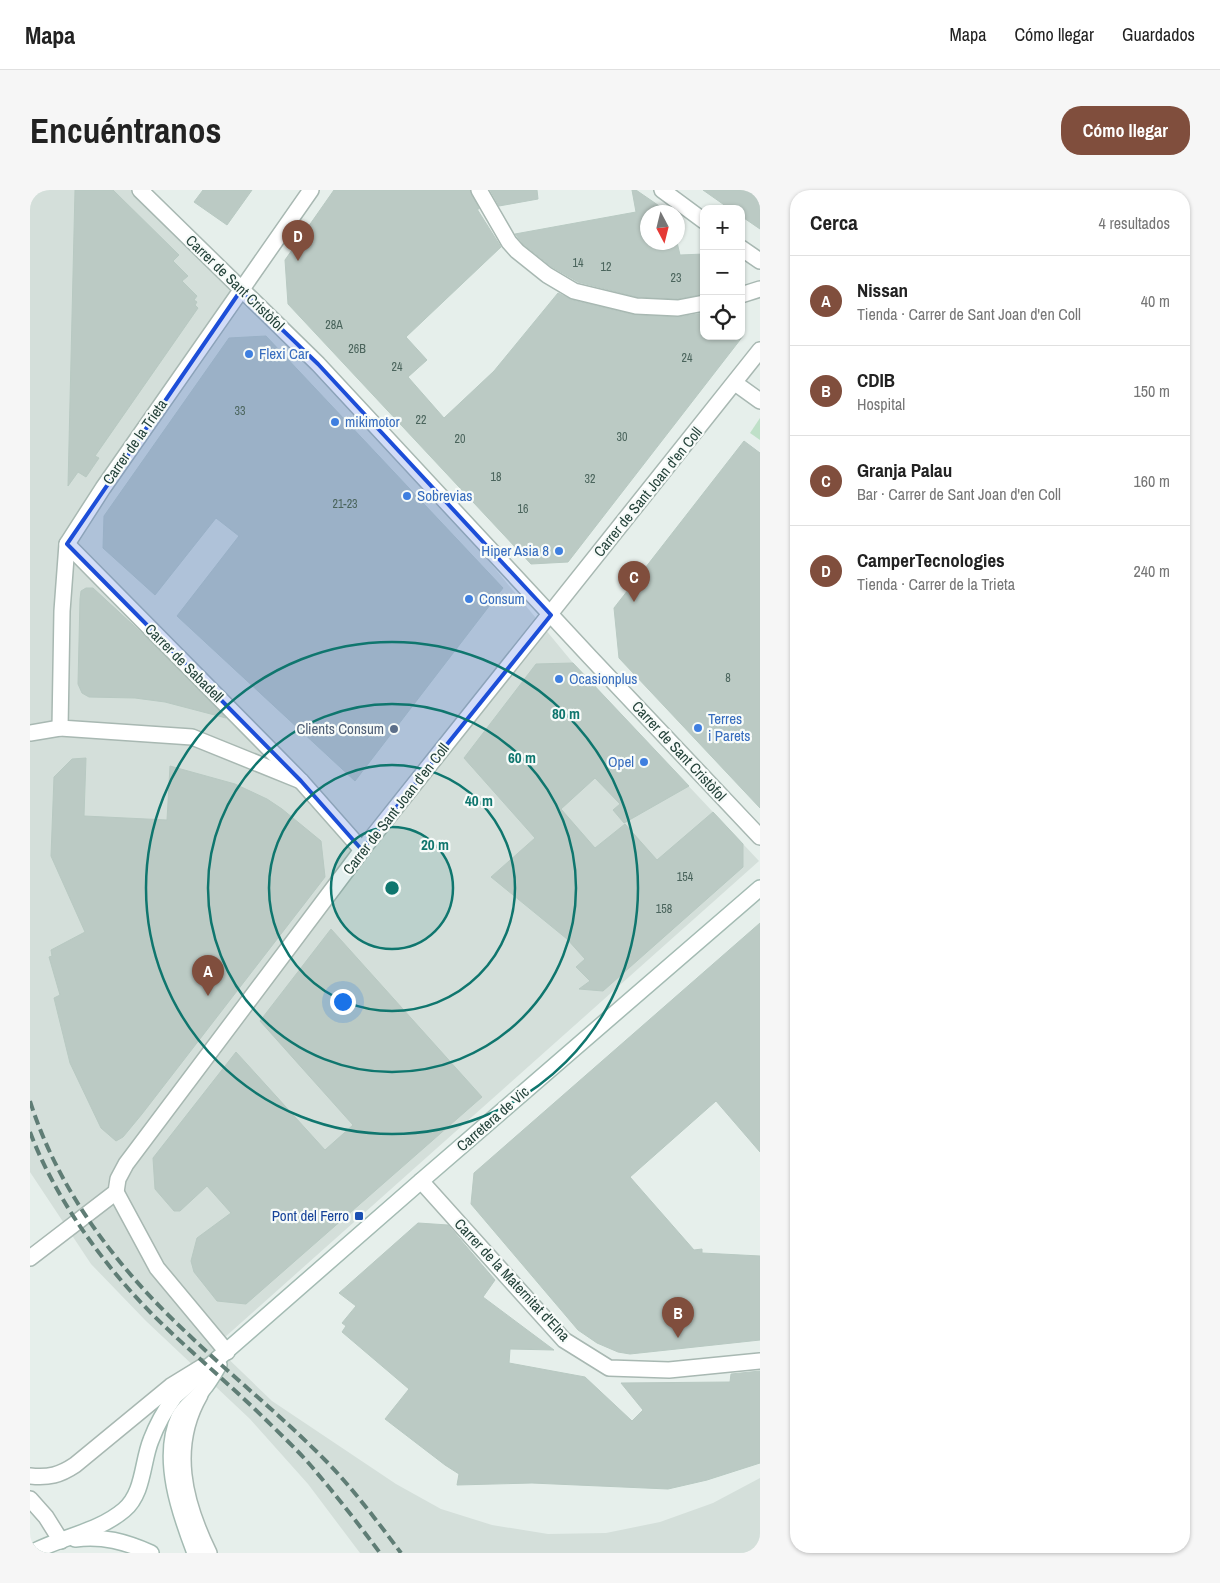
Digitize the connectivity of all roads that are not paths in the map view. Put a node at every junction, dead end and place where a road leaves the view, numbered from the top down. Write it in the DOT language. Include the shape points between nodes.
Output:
graph roads {
  1 [pos="140,190"];
  2 [pos="311,190"];
  3 [pos="479,190"];
  4 [pos="662,190"];
  5 [pos="700,217"];
  6 [pos="744,250"];
  7 [pos="760,261"];
  8 [pos="760,289"];
  9 [pos="241,290"];
  10 [pos="745,294"];
  11 [pos="700,304"];
  12 [pos="760,350"];
  13 [pos="735,383"];
  14 [pos="760,401"];
  15 [pos="67,544"];
  16 [pos="550,615"];
  17 [pos="60,728"];
  18 [pos="30,733"];
  19 [pos="301,781"];
  20 [pos="760,837"];
  21 [pos="362,850"];
  22 [pos="760,888"];
  23 [pos="421,1181"];
  24 [pos="116,1192"];
  25 [pos="30,1258"];
  26 [pos="227,1352"];
  27 [pos="760,1361"];
  28 [pos="204,1389"];
  29 [pos="30,1476"];
  30 [pos="31,1505"];
  31 [pos="61,1541"];
  32 [pos="31,1553"];
  33 [pos="151,1553"];
  34 [pos="195,1553"];
  35 [pos="209,1553"];
  1 -- 9 [label="street, Carrer de Sant Cristòfol"];
  2 -- 9 [label="street, Carrer de la Trieta"];
  3 -- 11 [label="street" via="517,251 574,291 636,306 678,308"];
  4 -- 5 [label="street"];
  6 -- 7 [label="street"];
  8 -- 10 [label="street"];
  9 -- 15 [label="street, Carrer de la Trieta"];
  9 -- 16 [label="street, Carrer de Sant Cristòfol" via="318,364"];
  12 -- 13 [label="street, Carrer de Sant Joan d'en Coll"];
  13 -- 14 [label="street"];
  13 -- 16 [label="street, Carrer de Sant Joan d'en Coll"];
  15 -- 17 [label="street, Carrer de la Trieta"];
  15 -- 19 [label="street, Carrer de Sabadell"];
  16 -- 20 [label="street, Carrer de Sant Cristòfol"];
  16 -- 21 [label="street, Carrer de Sant Joan d'en Coll"];
  17 -- 18 [label="street"];
  17 -- 19 [label="street" via="192,737"];
  19 -- 21 [label="street, Carrer de Sabadell"];
  21 -- 24 [label="street, Carrer de Sant Joan d'en Coll" via="126,1164"];
  22 -- 23 [label="street, Carretera de Vic"];
  23 -- 26 [label="street, Carretera de Vic"];
  23 -- 27 [label="street, Carrer de la Maternitat d'Elna" via="564,1340 609,1368 668,1370"];
  24 -- 25 [label="street"];
  24 -- 26 [label="street" via="157,1268"];
  26 -- 28 [label="street"];
  26 -- 29 [label="street" via="171,1386 61,1474"];
  26 -- 31 [label="street" via="175,1396 162,1416 132,1501 124,1510 100,1524"];
  28 -- 34 [label="street" via="186,1406 175,1429 173,1444 174,1492"];
  28 -- 35 [label="street" via="186,1426 183,1473 195,1522"];
  30 -- 31 [label="street" via="46,1517"];
  31 -- 32 [label="street"];
  31 -- 33 [label="street" via="103,1538 128,1543"];
}
